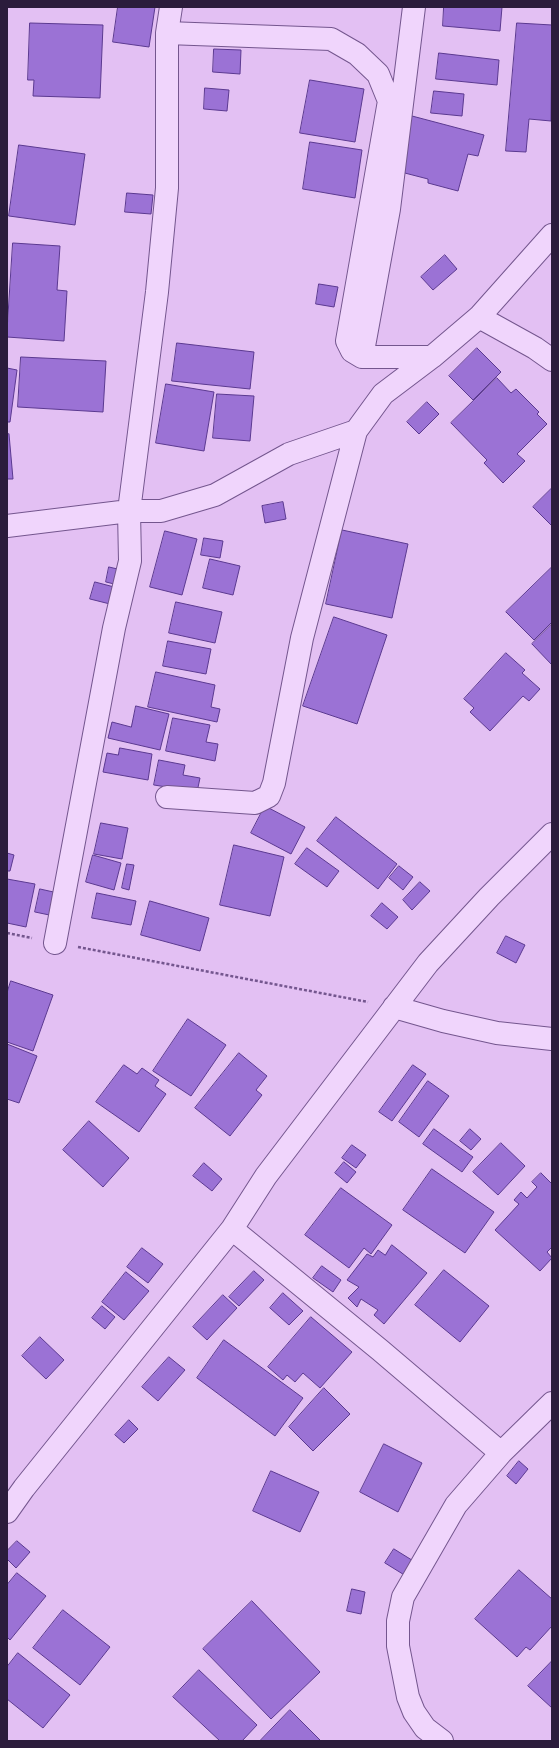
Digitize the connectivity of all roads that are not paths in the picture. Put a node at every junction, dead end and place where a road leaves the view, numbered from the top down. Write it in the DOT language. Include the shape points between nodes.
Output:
graph roads {
  1 [pos="171,7"];
  2 [pos="414,7"];
  3 [pos="167,33"];
  4 [pos="552,235"];
  5 [pos="479,317"];
  6 [pos="362,357"];
  7 [pos="432,357"];
  8 [pos="552,360"];
  9 [pos="356,431"];
  10 [pos="129,511"];
  11 [pos="7,526"];
  12 [pos="167,797"];
  13 [pos="552,834"];
  14 [pos="55,943"];
  15 [pos="394,1007"];
  16 [pos="552,1039"];
  17 [pos="232,1229"];
  18 [pos="552,1403"];
  19 [pos="501,1454"];
  20 [pos="7,1512"];
  21 [pos="442,1741"];
  1 -- 3 [label="street"];
  2 -- 6 [label="street" via="389,209"];
  3 -- 6 [label="street" via="331,39 357,54 378,74 389,101 347,341 352,351"];
  3 -- 10 [label="street" via="167,188 157,292"];
  4 -- 5 [label="street"];
  5 -- 7 [label="street"];
  5 -- 8 [label="street"];
  6 -- 7 [label="street"];
  7 -- 9 [label="street" via="383,394"];
  9 -- 10 [label="street" via="289,454 215,495 161,511"];
  9 -- 12 [label="street" via="302,638 274,783 269,796 255,802"];
  10 -- 11 [label="street"];
  10 -- 14 [label="street" via="130,561 114,628"];
  13 -- 15 [label="street" via="484,902 428,964"];
  15 -- 16 [label="street" via="497,1033"];
  15 -- 17 [label="street" via="266,1176"];
  17 -- 19 [label="street" via="380,1350"];
  17 -- 20 [label="street"];
  18 -- 19 [label="street"];
  19 -- 21 [label="street" via="456,1504 402,1597 398,1621 398,1646 408,1697 414,1712 426,1728"];
}
